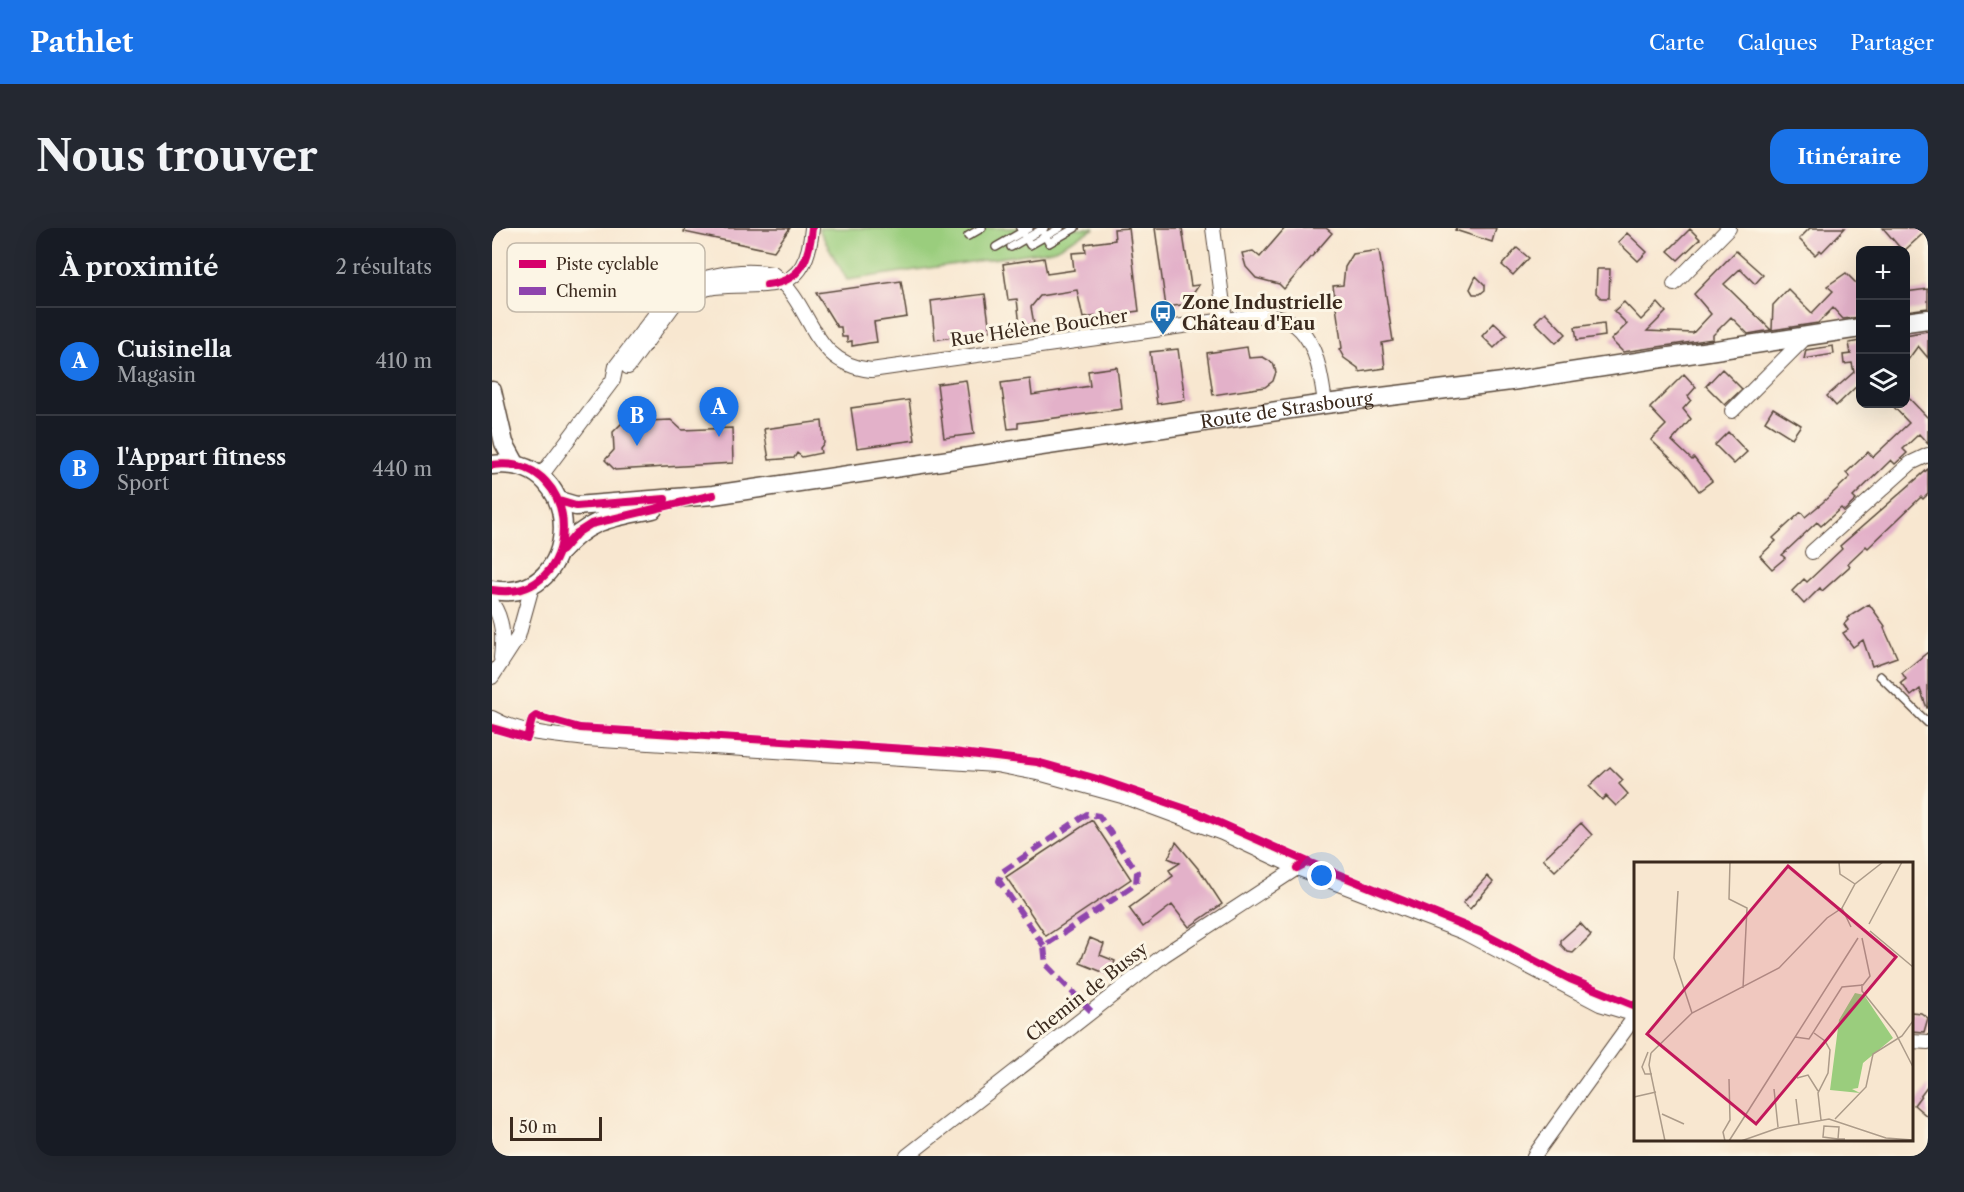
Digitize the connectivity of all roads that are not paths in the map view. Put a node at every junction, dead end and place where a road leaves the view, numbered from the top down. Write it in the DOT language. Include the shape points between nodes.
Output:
graph roads {
  1 [pos="812,228"];
  2 [pos="1060,228"];
  3 [pos="1075,228"];
  4 [pos="1213,228"];
  5 [pos="1729,228"];
  6 [pos="980,229"];
  7 [pos="1043,230"];
  8 [pos="1024,231"];
  9 [pos="968,237"];
  10 [pos="996,247"];
  11 [pos="1011,247"];
  12 [pos="801,267"];
  13 [pos="705,277"];
  14 [pos="766,278"];
  15 [pos="784,282"];
  16 [pos="1674,284"];
  17 [pos="801,307"];
  18 [pos="659,312"];
  19 [pos="1928,319"];
  20 [pos="1225,320"];
  21 [pos="1910,321"];
  22 [pos="1856,329"];
  23 [pos="1807,336"];
  24 [pos="492,391"];
  25 [pos="1325,404"];
  26 [pos="1732,411"];
  27 [pos="1928,455"];
  28 [pos="492,465"];
  29 [pos="516,465"];
  30 [pos="540,477"];
  31 [pos="713,495"];
  32 [pos="560,501"];
  33 [pos="560,552"];
  34 [pos="1812,552"];
  35 [pos="533,583"];
  36 [pos="492,590"];
  37 [pos="492,603"];
  38 [pos="501,660"];
  39 [pos="1880,676"];
  40 [pos="492,677"];
  41 [pos="492,718"];
  42 [pos="1928,723"];
  43 [pos="1297,868"];
  44 [pos="1634,1015"];
  45 [pos="1634,1016"];
  46 [pos="1913,1041"];
  47 [pos="1928,1042"];
  48 [pos="907,1156"];
  49 [pos="1534,1156"];
  1 -- 12 [label="street"];
  2 -- 7 [label="lane"];
  3 -- 7 [label="lane" via="1049,243"];
  4 -- 20 [label="street"];
  5 -- 16 [label="street"];
  6 -- 9 [label="lane"];
  7 -- 8 [label="lane"];
  8 -- 10 [label="lane"];
  8 -- 11 [label="lane"];
  12 -- 15 [label="street" via="795,277"];
  12 -- 17 [label="street"];
  13 -- 14 [label="street"];
  14 -- 15 [label="street" via="773,274"];
  14 -- 17 [label="street"];
  15 -- 17 [label="street, Rue Hélène Boucher"];
  17 -- 20 [label="street, Rue Hélène Boucher" via="834,358 853,368 871,370"];
  18 -- 30 [label="street" via="616,366 613,380"];
  19 -- 21 [label="main road"];
  20 -- 25 [label="street, Rue Hélène Boucher" via="1273,316 1286,319 1312,345 1320,365"];
  22 -- 23 [label="main road, Route de Strasbourg"];
  23 -- 25 [label="main road, Route de Strasbourg" via="1511,381"];
  23 -- 26 [label="street"];
  24 -- 29 [label="main road" via="504,443"];
  25 -- 31 [label="main road, Route de Strasbourg"];
  27 -- 34 [label="street" via="1911,463"];
  28 -- 29 [label="main road"];
  29 -- 30 [label="main road"];
  30 -- 32 [label="main road"];
  31 -- 32 [label="main road, Route de Strasbourg" via="576,506"];
  31 -- 33 [label="main road, Route de Strasbourg" via="591,524"];
  32 -- 33 [label="main road" via="564,536"];
  33 -- 35 [label="main road, Route de Strasbourg" via="549,570"];
  35 -- 36 [label="main road" via="516,589"];
  35 -- 38 [label="street" via="518,637"];
  37 -- 38 [label="street" via="504,633"];
  38 -- 40 [label="street"];
  39 -- 42 [label="lane"];
  41 -- 43 [label="street" via="529,731 586,739 996,765 1122,796"];
  43 -- 44 [label="street" via="1462,932 1600,1004"];
  43 -- 48 [label="street, Chemin de Bussy" via="1164,955"];
  45 -- 49 [label="street"];
  46 -- 47 [label="street"];
}
